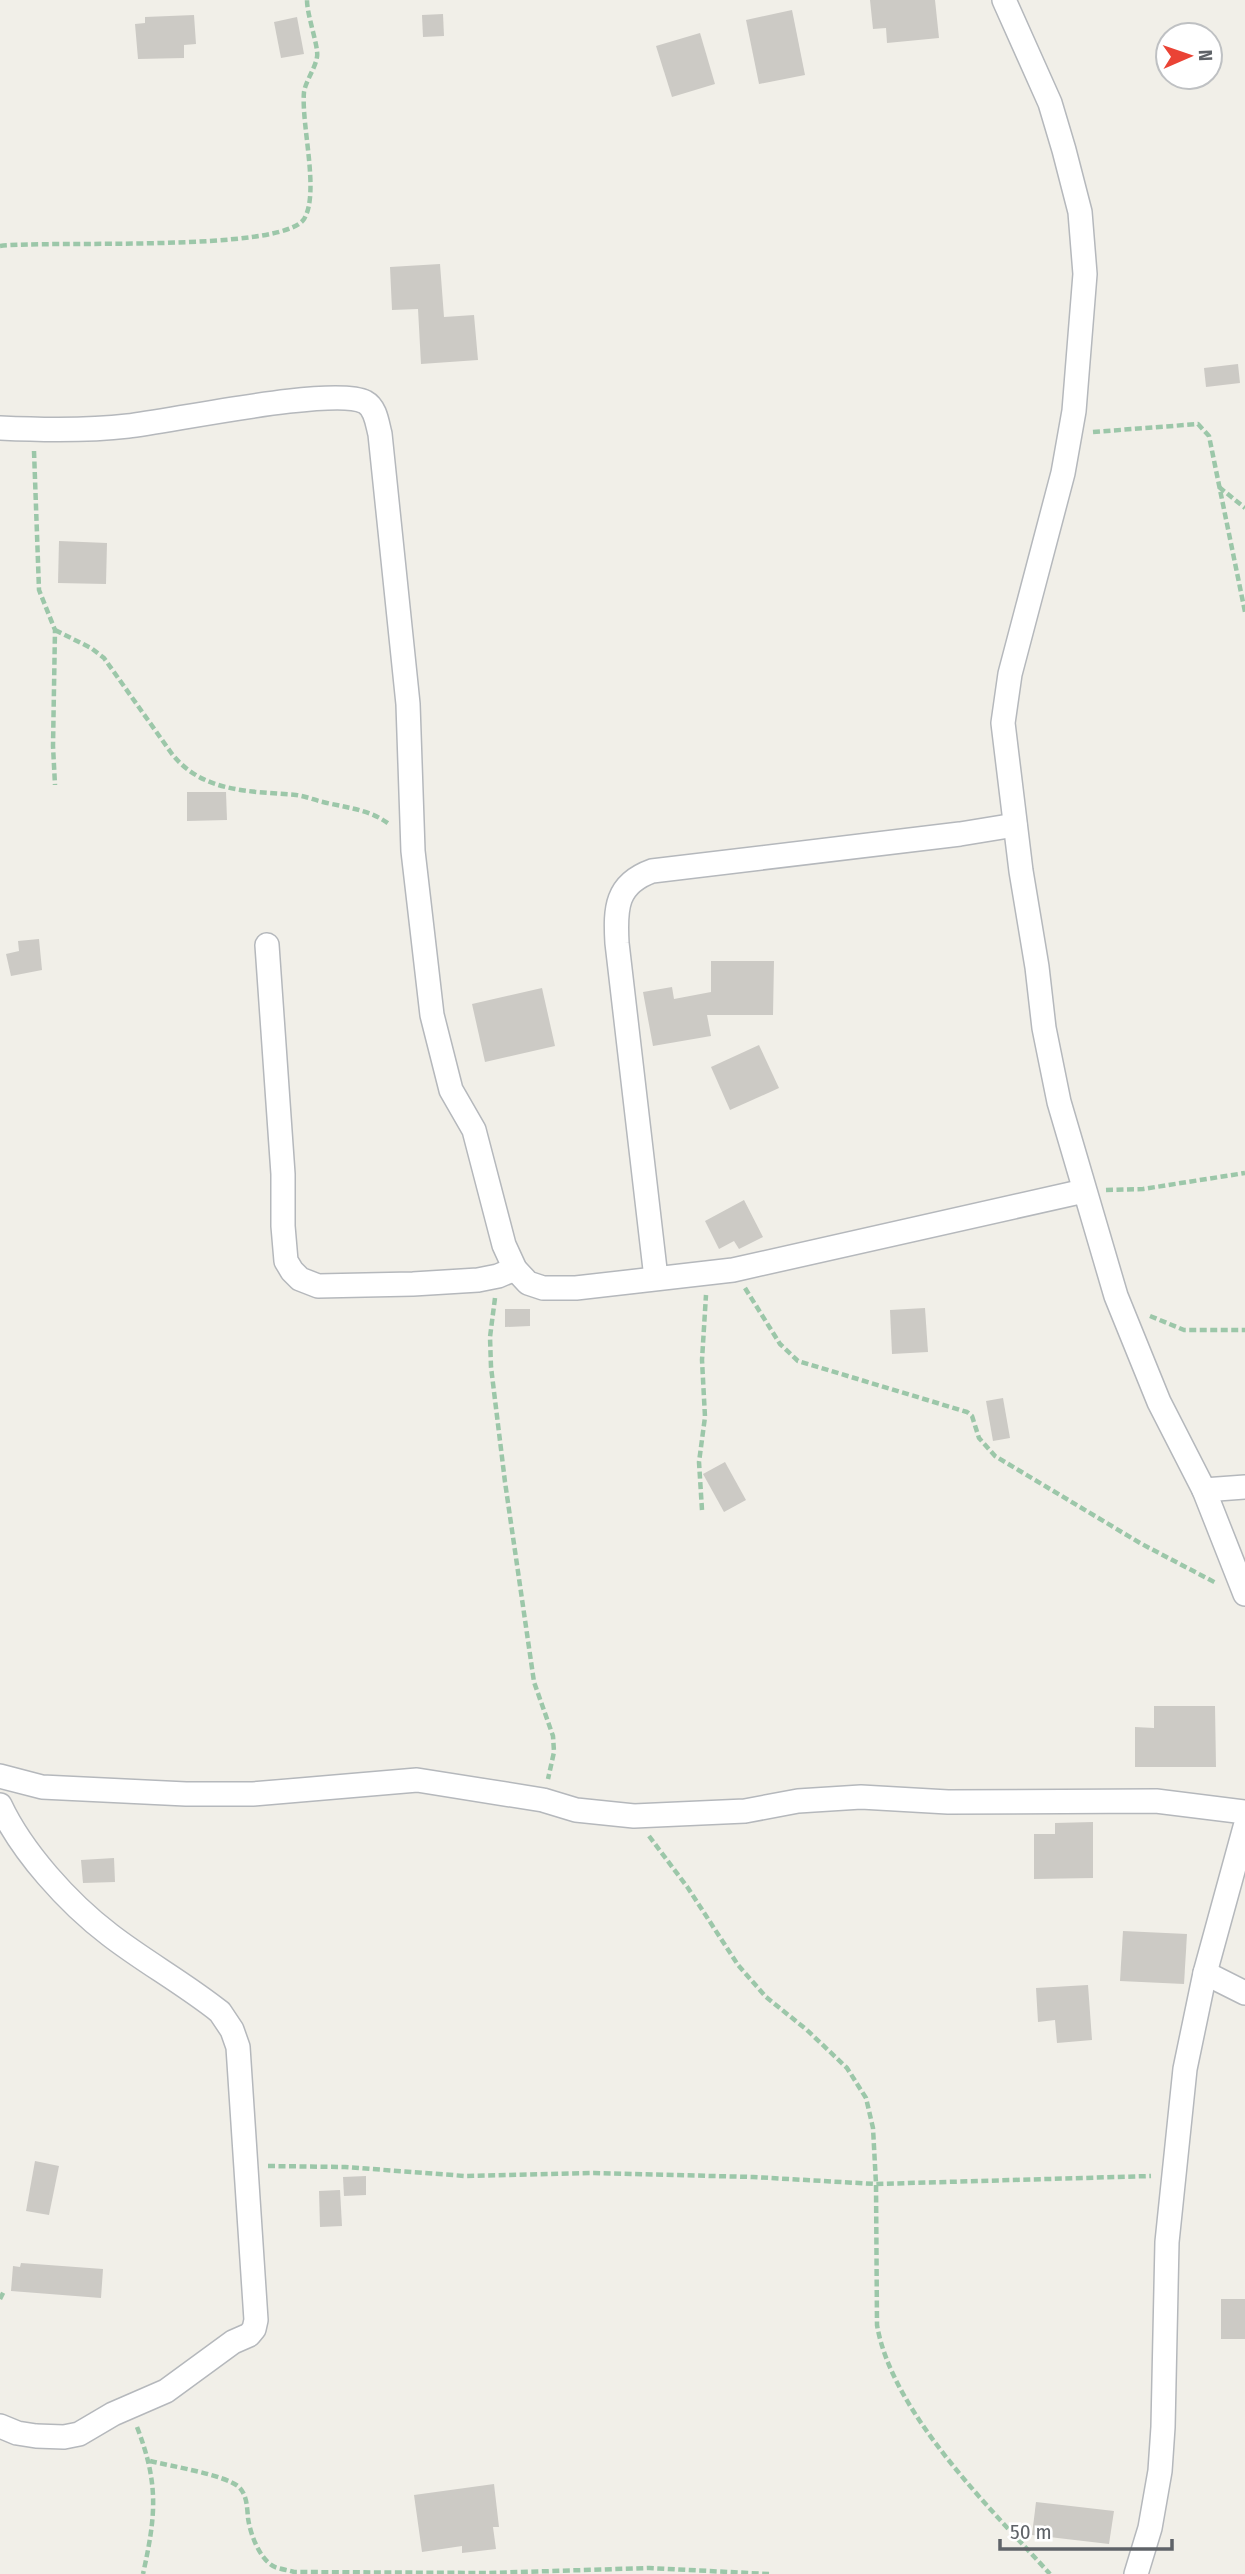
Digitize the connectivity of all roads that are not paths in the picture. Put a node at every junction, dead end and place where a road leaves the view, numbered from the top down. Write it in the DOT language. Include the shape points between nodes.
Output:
graph roads {
  1 [pos="1004,0"];
  2 [pos="0,428"];
  3 [pos="1015,825"];
  4 [pos="267,945"];
  5 [pos="1084,1191"];
  6 [pos="507,1273"];
  7 [pos="656,1278"];
  8 [pos="1245,1487"];
  9 [pos="1204,1490"];
  10 [pos="1245,1594"];
  11 [pos="0,1776"];
  12 [pos="0,1805"];
  13 [pos="1245,1812"];
  14 [pos="1245,1827"];
  15 [pos="1205,1973"];
  16 [pos="1245,1993"];
  17 [pos="0,2426"];
  18 [pos="1136,2574"];
  1 -- 3 [label="street" via="1050,103 1080,212 1085,274 1074,411 1063,473 1004,701 1004,746"];
  2 -- 6 [label="street" via="125,426 311,398 345,397 365,402 374,411 408,704 413,851 432,1015 451,1090 474,1130"];
  3 -- 5 [label="street" via="1044,1028"];
  3 -- 7 [label="street" via="652,871 628,884 615,918"];
  4 -- 6 [label="street" via="283,1226 286,1261 292,1271 318,1286 413,1284"];
  5 -- 7 [label="street" via="733,1270"];
  5 -- 9 [label="street" via="1116,1296 1159,1402"];
  6 -- 7 [label="street" via="543,1288"];
  8 -- 9 [label="street"];
  9 -- 10 [label="street"];
  11 -- 13 [label="street" via="42,1787 186,1794 253,1794 417,1780 543,1800 576,1810 634,1816 746,1811 798,1801 861,1797 948,1802 1156,1801"];
  12 -- 17 [label="street" via="62,1891 109,1934 220,2012 232,2030 238,2047 256,2320 254,2329 166,2390 79,2434 18,2433"];
  14 -- 15 [label="street"];
  15 -- 16 [label="street"];
  15 -- 18 [label="street" via="1185,2069 1173,2175 1160,2471"];
}
